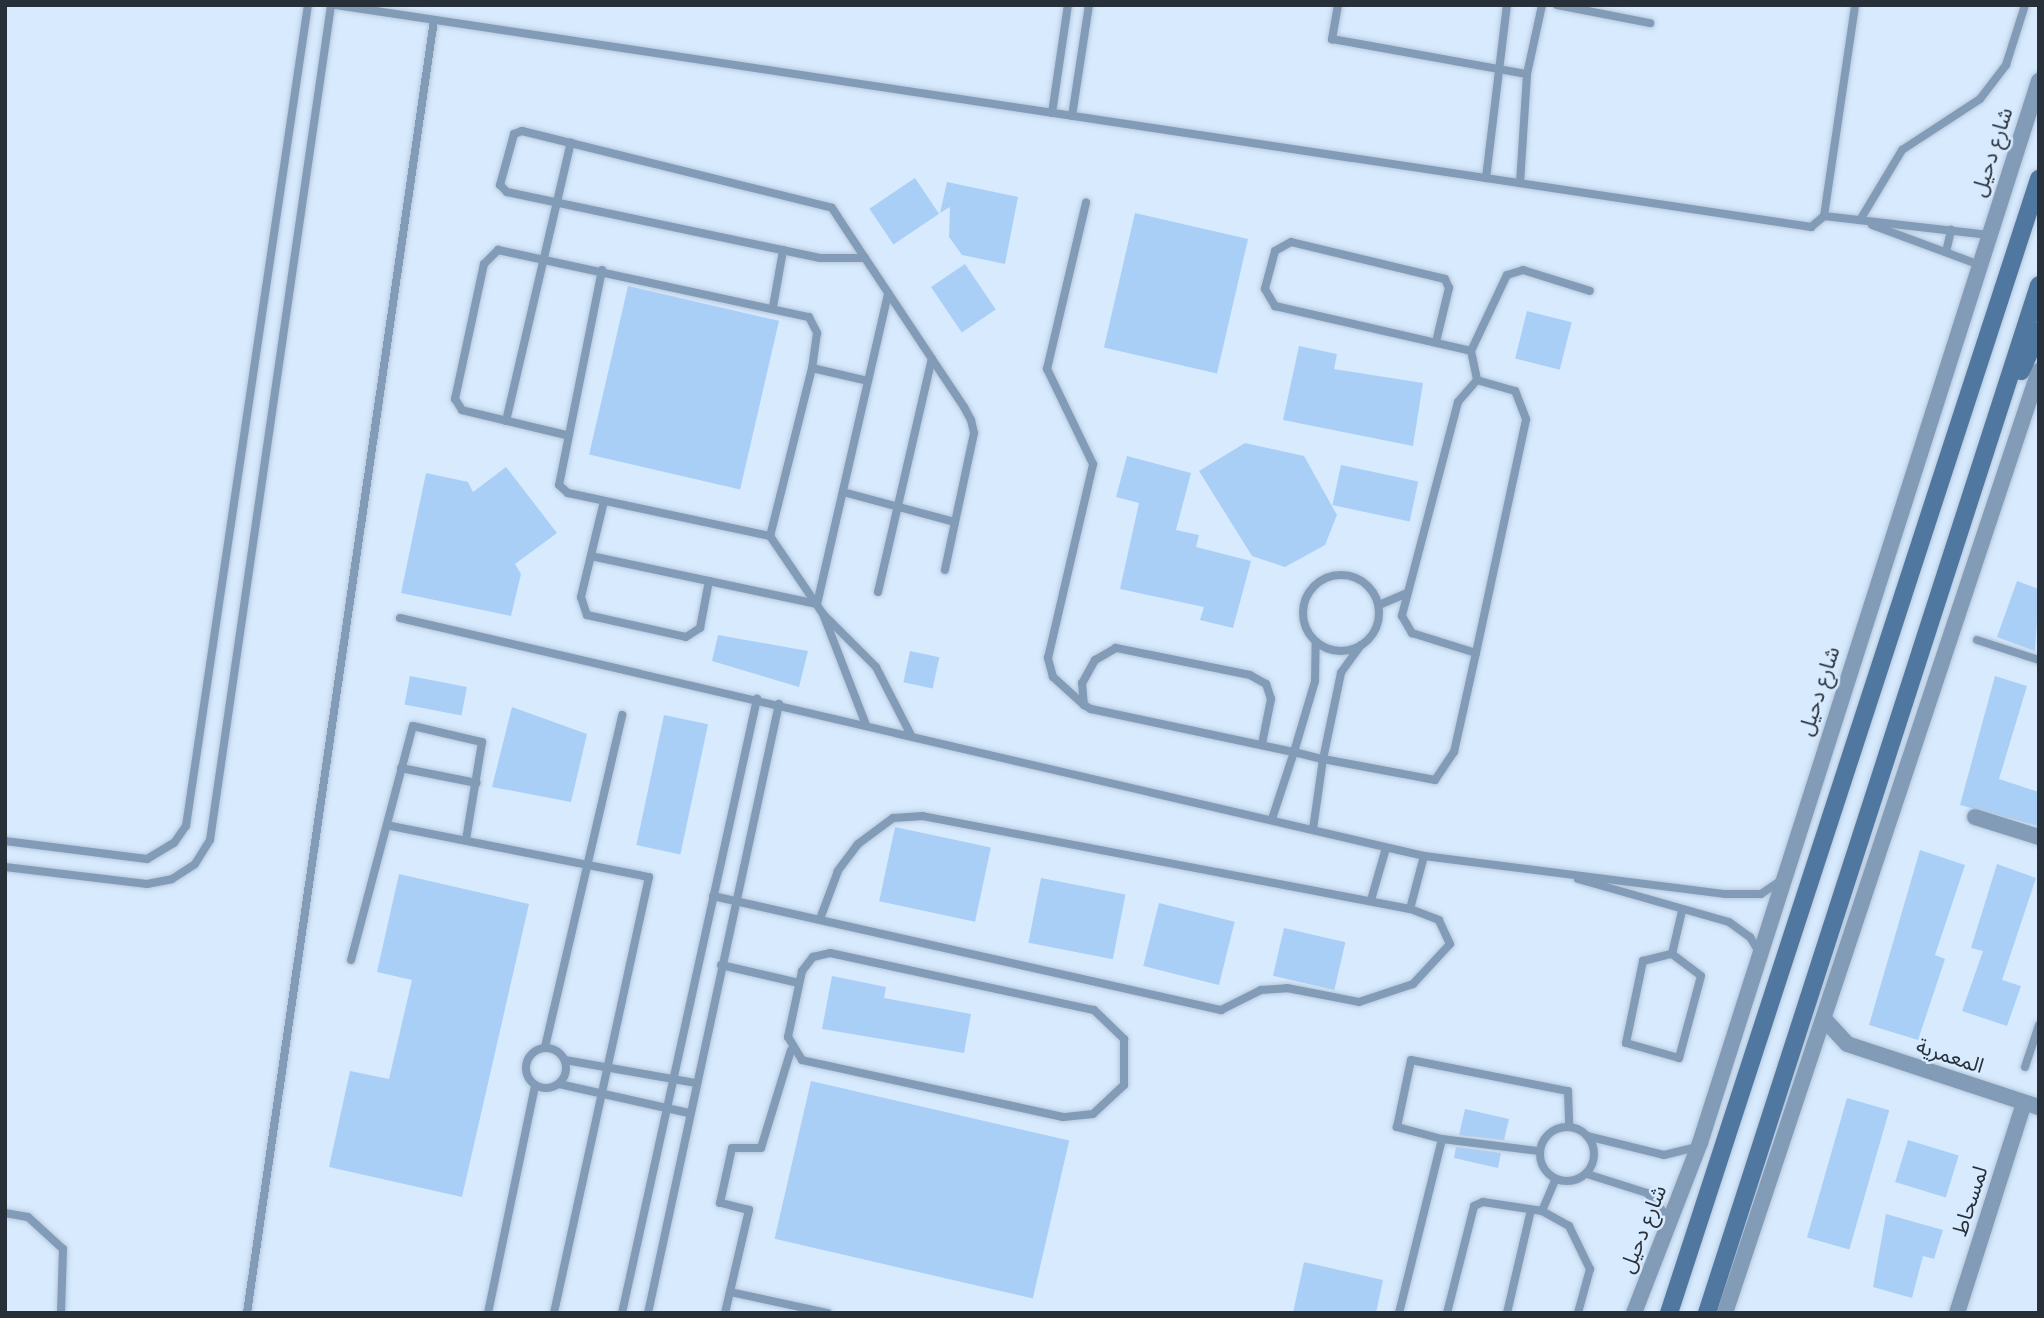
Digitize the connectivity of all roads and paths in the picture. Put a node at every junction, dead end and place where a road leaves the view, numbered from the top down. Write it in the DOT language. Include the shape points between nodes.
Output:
graph roads {
  1 [pos="308,5"];
  2 [pos="333,5"];
  3 [pos="1068,5"];
  4 [pos="1089,5"];
  5 [pos="1338,5"];
  6 [pos="1507,5"];
  7 [pos="1542,5"];
  8 [pos="1557,5"];
  9 [pos="1855,5"];
  10 [pos="2025,5"];
  11 [pos="1579,7"];
  12 [pos="434,20"];
  13 [pos="1650,23"];
  14 [pos="1501,70"];
  15 [pos="1527,74"];
  16 [pos="2039,81"];
  17 [pos="1052,113"];
  18 [pos="1072,116"];
  19 [pos="570,142"];
  20 [pos="1486,178"];
  21 [pos="2039,179"];
  22 [pos="1520,183"];
  23 [pos="558,203"];
  24 [pos="1086,203"];
  25 [pos="1824,215"];
  26 [pos="1860,220"];
  27 [pos="1951,230"];
  28 [pos="1989,235"];
  29 [pos="783,250"];
  30 [pos="1946,252"];
  31 [pos="547,257"];
  32 [pos="865,258"];
  33 [pos="1980,265"];
  34 [pos="602,270"];
  35 [pos="2039,285"];
  36 [pos="1590,291"];
  37 [pos="888,293"];
  38 [pos="773,307"];
  39 [pos="2039,331"];
  40 [pos="1436,342"];
  41 [pos="1471,351"];
  42 [pos="932,359"];
  43 [pos="812,368"];
  44 [pos="2039,371"];
  45 [pos="1477,380"];
  46 [pos="868,382"];
  47 [pos="506,421"];
  48 [pos="566,435"];
  49 [pos="1979,468"];
  50 [pos="843,492"];
  51 [pos="604,501"];
  52 [pos="898,506"];
  53 [pos="955,522"];
  54 [pos="770,536"];
  55 [pos="591,556"];
  56 [pos="945,570"];
  57 [pos="709,581"];
  58 [pos="878,592"];
  59 [pos="1407,593"];
  60 [pos="817,604"];
  61 [pos="1379,605"];
  62 [pos="823,614"];
  63 [pos="400,618"];
  64 [pos="1977,640"];
  65 [pos="1316,642"];
  66 [pos="1361,645"];
  67 [pos="1476,653"];
  68 [pos="2039,660"];
  69 [pos="757,699"];
  70 [pos="779,704"];
  71 [pos="1083,705"];
  72 [pos="622,715"];
  73 [pos="866,725"];
  74 [pos="911,735"];
  75 [pos="1262,744"];
  76 [pos="1294,752"];
  77 [pos="1323,759"];
  78 [pos="401,768"];
  79 [pos="477,783"];
  80 [pos="1975,817"];
  81 [pos="1272,819"];
  82 [pos="391,826"];
  83 [pos="1313,829"];
  84 [pos="2039,837"];
  85 [pos="466,840"];
  86 [pos="5,841"];
  87 [pos="1385,848"];
  88 [pos="1424,856"];
  89 [pos="588,863"];
  90 [pos="5,867"];
  91 [pos="1556,872"];
  92 [pos="1782,879"];
  93 [pos="713,896"];
  94 [pos="1371,900"];
  95 [pos="735,901"];
  96 [pos="1410,909"];
  97 [pos="1682,911"];
  98 [pos="820,919"];
  99 [pos="1759,953"];
  100 [pos="1672,954"];
  101 [pos="351,960"];
  102 [pos="721,965"];
  103 [pos="799,983"];
  104 [pos="1824,1019"];
  105 [pos="2039,1025"];
  106 [pos="1847,1044"];
  107 [pos="545,1047"];
  108 [pos="791,1050"];
  109 [pos="1813,1053"];
  110 [pos="565,1060"];
  111 [pos="605,1067"];
  112 [pos="2025,1067"];
  113 [pos="672,1080"];
  114 [pos="695,1083"];
  115 [pos="559,1084"];
  116 [pos="535,1086"];
  117 [pos="599,1092"];
  118 [pos="2031,1105"];
  119 [pos="666,1108"];
  120 [pos="689,1114"];
  121 [pos="1569,1127"];
  122 [pos="1587,1136"];
  123 [pos="1442,1139"];
  124 [pos="1700,1143"];
  125 [pos="1539,1151"];
  126 [pos="1587,1174"];
  127 [pos="1555,1180"];
  128 [pos="1542,1211"];
  129 [pos="5,1213"];
  130 [pos="1530,1214"];
  131 [pos="1672,1223"];
  132 [pos="730,1292"];
  133 [pos="61,1313"];
  134 [pos="247,1313"];
  135 [pos="488,1313"];
  136 [pos="554,1313"];
  137 [pos="622,1313"];
  138 [pos="649,1313"];
  139 [pos="725,1313"];
  140 [pos="828,1313"];
  141 [pos="1399,1313"];
  142 [pos="1447,1313"];
  143 [pos="1507,1313"];
  144 [pos="1578,1313"];
  145 [pos="1634,1313"];
  146 [pos="1669,1313"];
  147 [pos="1707,1313"];
  148 [pos="1725,1313"];
  149 [pos="1957,1313"];
  1 -- 86 [label="lane" via="187,826 174,843 146,859"];
  2 -- 12 [label="lane"];
  2 -- 90 [label="lane" via="210,840 195,864 173,879 147,884"];
  3 -- 17 [label="lane"];
  4 -- 18 [label="lane"];
  5 -- 14 [label="lane" via="1332,39"];
  6 -- 14 [label="lane"];
  7 -- 15 [label="lane"];
  8 -- 11 [label="lane"];
  9 -- 25 [label="lane"];
  10 -- 26 [label="lane" via="2006,65 1980,99 1902,150"];
  11 -- 13 [label="lane"];
  12 -- 17 [label="lane"];
  12 -- 134 [label="lane"];
  14 -- 15 [label="lane"];
  14 -- 20 [label="lane"];
  15 -- 22 [label="lane"];
  16 -- 28 [label="street, شارع دحيل"];
  17 -- 18 [label="lane"];
  18 -- 20 [label="lane"];
  19 -- 23 [label="lane"];
  19 -- 23 [label="lane" via="514,134 500,184 507,192"];
  19 -- 32 [label="lane" via="823,202"];
  20 -- 22 [label="lane"];
  21 -- 146 [label="main road"];
  22 -- 25 [label="lane" via="1811,227"];
  23 -- 29 [label="lane"];
  23 -- 31 [label="lane"];
  24 -- 71 [label="lane" via="1047,369 1093,464 1048,658 1053,677"];
  25 -- 26 [label="lane"];
  26 -- 27 [label="lane"];
  26 -- 30 [label="lane"];
  27 -- 28 [label="lane"];
  27 -- 30 [label="lane"];
  28 -- 33 [label="street, شارع دحيل"];
  29 -- 32 [label="lane" via="834,260"];
  29 -- 38 [label="lane"];
  30 -- 33 [label="lane"];
  31 -- 34 [label="lane"];
  31 -- 47 [label="lane"];
  31 -- 47 [label="lane" via="498,250 484,264 454,399 463,411"];
  32 -- 37 [label="lane"];
  33 -- 92 [label="street, شارع دحيل"];
  34 -- 38 [label="lane"];
  34 -- 48 [label="lane"];
  35 -- 49 [label="main road"];
  36 -- 41 [label="lane" via="1523,270 1507,275"];
  37 -- 42 [label="lane"];
  37 -- 46 [label="lane"];
  38 -- 43 [label="lane" via="815,322"];
  39 -- 49 [label="main road"];
  40 -- 40 [label="lane" via="1275,306 1265,289 1275,251 1291,242 1445,279 1449,288"];
  40 -- 41 [label="lane"];
  41 -- 45 [label="lane"];
  42 -- 52 [label="lane"];
  42 -- 53 [label="lane" via="974,433"];
  43 -- 46 [label="lane"];
  43 -- 54 [label="lane"];
  44 -- 104 [label="street"];
  45 -- 59 [label="lane" via="1458,402"];
  45 -- 67 [label="lane" via="1515,391 1526,419"];
  46 -- 50 [label="lane"];
  47 -- 48 [label="lane"];
  48 -- 51 [label="lane" via="559,485"];
  49 -- 147 [label="main road"];
  50 -- 52 [label="lane"];
  50 -- 60 [label="lane"];
  51 -- 54 [label="lane"];
  51 -- 55 [label="lane"];
  52 -- 53 [label="lane"];
  52 -- 58 [label="lane"];
  53 -- 56 [label="lane"];
  54 -- 60 [label="lane"];
  55 -- 57 [label="lane"];
  55 -- 57 [label="lane" via="581,597 587,615 686,637 700,628"];
  57 -- 60 [label="lane"];
  59 -- 61 [label="lane"];
  59 -- 67 [label="lane" via="1402,616 1412,633"];
  60 -- 62 [label="lane"];
  61 -- 65 [label="lane" via="1360,580 1330,577 1306,598 1307,629"];
  61 -- 66 [label="lane" via="1373,635"];
  62 -- 73 [label="lane"];
  62 -- 74 [label="lane" via="876,667"];
  63 -- 69 [label="lane"];
  64 -- 68 [label="lane"];
  65 -- 66 [label="lane" via="1346,651"];
  65 -- 76 [label="lane" via="1315,681"];
  66 -- 77 [label="lane" via="1341,674"];
  67 -- 77 [label="lane" via="1451,764 1435,780"];
  69 -- 70 [label="lane"];
  69 -- 93 [label="lane"];
  70 -- 73 [label="lane"];
  70 -- 95 [label="lane"];
  71 -- 75 [label="lane"];
  71 -- 75 [label="lane" via="1087,671 1116,648 1250,675 1266,684 1271,699"];
  72 -- 89 [label="lane"];
  73 -- 74 [label="lane"];
  74 -- 81 [label="lane"];
  75 -- 76 [label="lane"];
  76 -- 77 [label="lane"];
  76 -- 81 [label="lane"];
  77 -- 83 [label="lane"];
  78 -- 79 [label="lane"];
  78 -- 79 [label="lane" via="410,729 416,725 482,742"];
  78 -- 82 [label="lane"];
  79 -- 85 [label="lane"];
  80 -- 84 [label="street"];
  81 -- 83 [label="lane"];
  82 -- 85 [label="lane"];
  82 -- 101 [label="lane"];
  83 -- 87 [label="lane"];
  85 -- 89 [label="lane"];
  87 -- 88 [label="lane"];
  87 -- 94 [label="lane"];
  88 -- 91 [label="lane"];
  88 -- 96 [label="lane"];
  89 -- 107 [label="lane"];
  89 -- 111 [label="lane" via="649,877"];
  91 -- 92 [label="lane" via="1751,895"];
  91 -- 97 [label="lane"];
  92 -- 99 [label="street, شارع دحيل"];
  93 -- 95 [label="lane"];
  93 -- 113 [label="lane"];
  94 -- 96 [label="lane"];
  94 -- 98 [label="lane" via="906,816 870,831 845,858"];
  95 -- 98 [label="lane"];
  95 -- 102 [label="lane"];
  96 -- 98 [label="lane" via="1439,920 1450,944 1413,984 1359,1002 1287,988 1261,990 1221,1010"];
  97 -- 99 [label="lane" via="1737,926"];
  97 -- 100 [label="lane"];
  99 -- 124 [label="street, شارع دحيل"];
  100 -- 100 [label="lane" via="1643,961 1626,1043 1678,1058 1701,976"];
  102 -- 103 [label="lane"];
  102 -- 114 [label="lane"];
  103 -- 108 [label="lane" via="788,1037"];
  103 -- 108 [label="lane" via="808,961 830,953 1081,1006 1117,1028 1128,1069 1108,1105 1075,1118 808,1062"];
  104 -- 106 [label="street, المعمرية"];
  104 -- 109 [label="street"];
  105 -- 112 [label="lane"];
  106 -- 109 [label="street"];
  106 -- 118 [label="street, المعمرية"];
  107 -- 110 [label="lane"];
  107 -- 116 [label="lane" via="526,1063"];
  108 -- 132 [label="lane" via="761,1149 732,1148 720,1203 749,1210"];
  109 -- 148 [label="street"];
  110 -- 111 [label="lane"];
  110 -- 115 [label="lane"];
  111 -- 113 [label="lane"];
  111 -- 117 [label="lane"];
  113 -- 114 [label="lane"];
  113 -- 119 [label="lane"];
  114 -- 120 [label="lane"];
  115 -- 116 [label="lane"];
  115 -- 117 [label="lane"];
  116 -- 135 [label="lane"];
  117 -- 119 [label="lane"];
  117 -- 136 [label="lane"];
  118 -- 149 [label="street, لمسحاط"];
  119 -- 120 [label="lane"];
  119 -- 137 [label="lane"];
  120 -- 138 [label="lane"];
  121 -- 122 [label="lane"];
  121 -- 123 [label="lane" via="1568,1091 1411,1060 1397,1127"];
  121 -- 125 [label="lane" via="1546,1136"];
  122 -- 124 [label="lane" via="1664,1155"];
  122 -- 126 [label="lane" via="1595,1155"];
  123 -- 125 [label="lane"];
  123 -- 141 [label="lane"];
  124 -- 131 [label="street, شارع دحيل"];
  125 -- 127 [label="lane" via="1543,1168"];
  126 -- 127 [label="lane" via="1572,1182"];
  126 -- 131 [label="lane" via="1647,1193"];
  127 -- 128 [label="lane"];
  128 -- 130 [label="lane"];
  128 -- 144 [label="lane" via="1569,1226 1588,1262"];
  129 -- 133 [label="lane" via="28,1217 63,1249"];
  130 -- 142 [label="lane" via="1483,1202 1474,1206"];
  130 -- 143 [label="lane"];
  131 -- 145 [label="street, شارع دحيل"];
  132 -- 139 [label="lane"];
  132 -- 140 [label="lane"];
}
